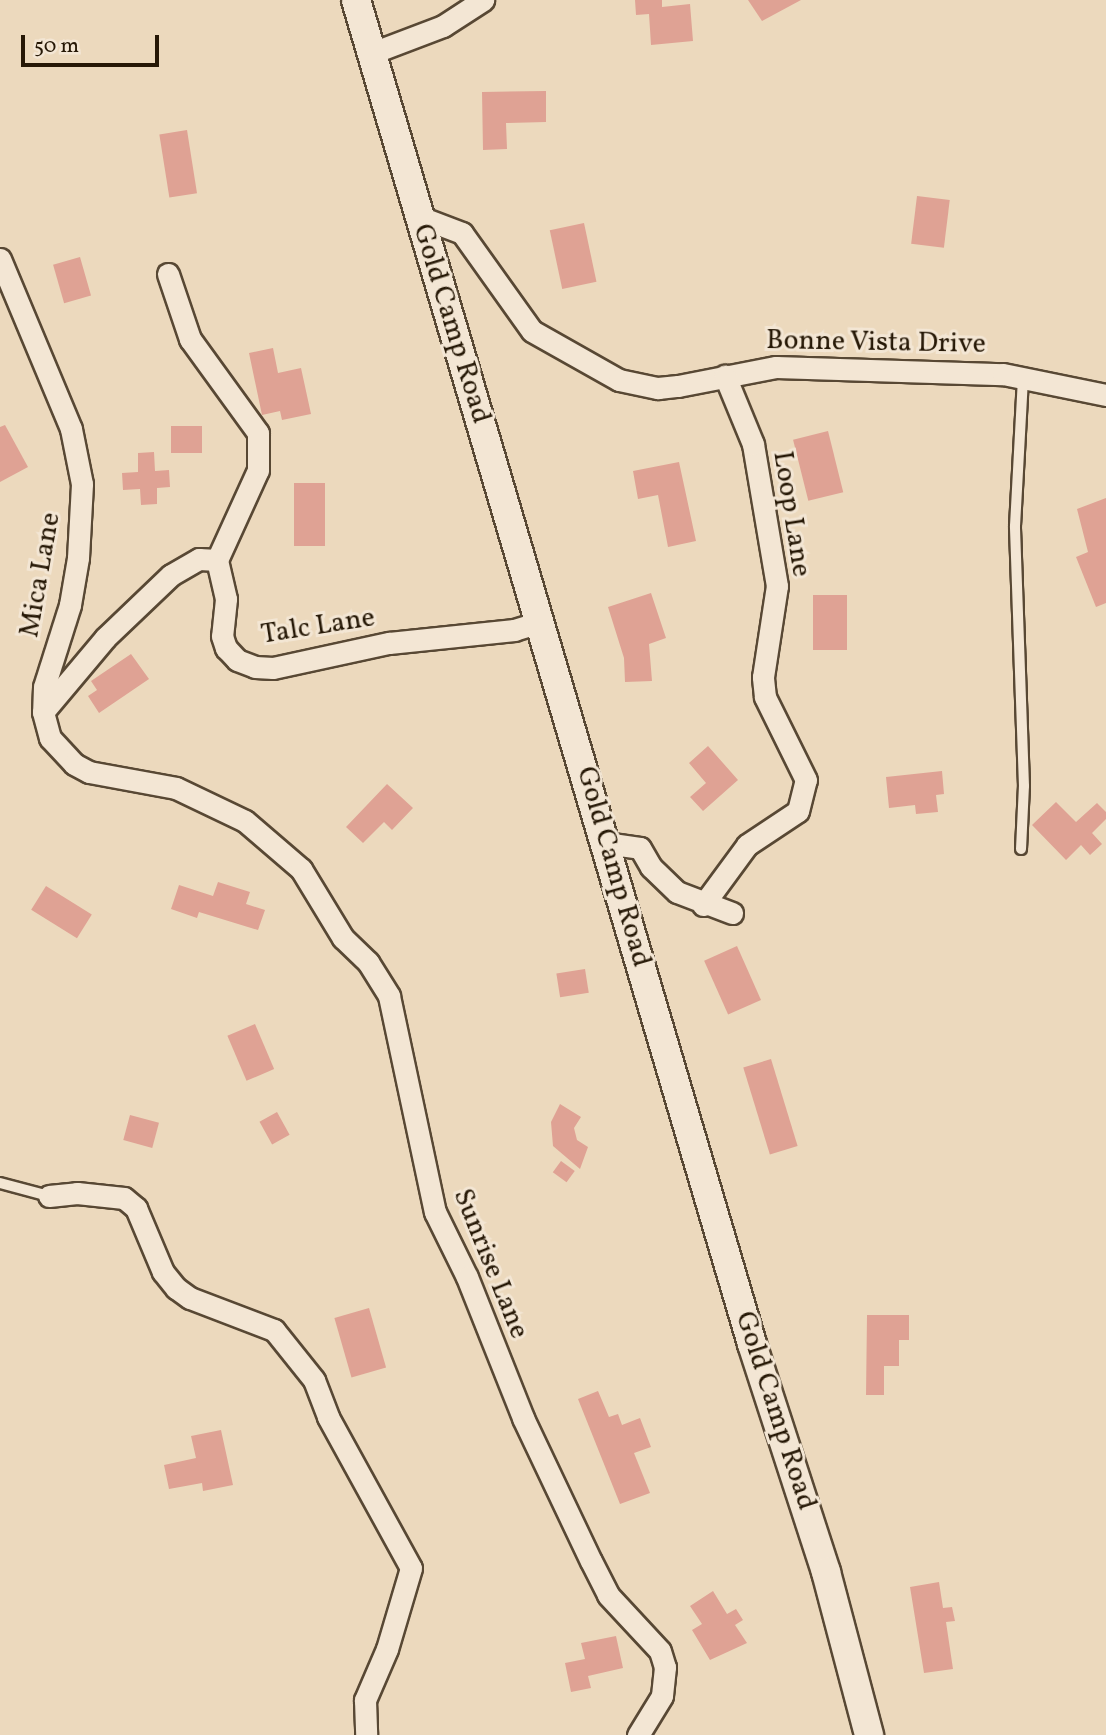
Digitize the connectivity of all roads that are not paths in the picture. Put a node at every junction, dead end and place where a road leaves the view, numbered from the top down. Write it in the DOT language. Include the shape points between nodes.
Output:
graph roads {
  1 [pos="356,0"];
  2 [pos="483,0"];
  3 [pos="372,54"];
  4 [pos="419,217"];
  5 [pos="0,259"];
  6 [pos="168,274"];
  7 [pos="724,376"];
  8 [pos="1023,376"];
  9 [pos="1106,395"];
  10 [pos="217,560"];
  11 [pos="541,622"];
  12 [pos="43,712"];
  13 [pos="245,821"];
  14 [pos="604,843"];
  15 [pos="1021,849"];
  16 [pos="703,905"];
  17 [pos="732,913"];
  18 [pos="0,1183"];
  19 [pos="49,1196"];
  20 [pos="366,1735"];
  21 [pos="638,1735"];
  22 [pos="869,1735"];
  1 -- 3 [label="street, Gold Camp Road"];
  2 -- 3 [label="street" via="443,26"];
  3 -- 4 [label="street, Gold Camp Road"];
  4 -- 7 [label="street, Bonne Vista Drive" via="462,233 532,331 587,365 619,380 659,388"];
  4 -- 11 [label="street, Gold Camp Road"];
  5 -- 12 [label="street, Mica Lane" via="71,429 82,484 78,558 63,632 44,687"];
  6 -- 10 [label="street" via="190,339 258,433 258,470"];
  7 -- 8 [label="street, Bonne Vista Drive" via="776,367"];
  7 -- 16 [label="street, Loop Lane" via="753,444 777,586 763,677 765,697 806,780 798,811 747,845"];
  8 -- 9 [label="street, Bonne Vista Drive"];
  8 -- 15 [label="lane" via="1016,526 1024,786"];
  10 -- 11 [label="street, Talc Lane" via="226,599 222,636 226,648 255,667 273,668 389,643 514,630"];
  10 -- 12 [label="street" via="186,563 171,575 105,638"];
  11 -- 14 [label="street, Gold Camp Road"];
  12 -- 13 [label="street, Mica Lane" via="50,738 74,764 111,777 176,788"];
  13 -- 21 [label="street, Sunrise Lane" via="301,869 343,938 368,962 389,996 435,1212 467,1277 523,1418 608,1595 660,1651 665,1675 662,1696"];
  14 -- 16 [label="street" via="639,848 663,881"];
  14 -- 22 [label="street, Gold Camp Road" via="752,1344 826,1572"];
  16 -- 17 [label="street"];
  18 -- 19 [label="lane"];
  19 -- 20 [label="street" via="124,1198 136,1208 163,1272 176,1288 190,1298 274,1330 314,1380 328,1417 411,1567 387,1649 365,1700"];
}
